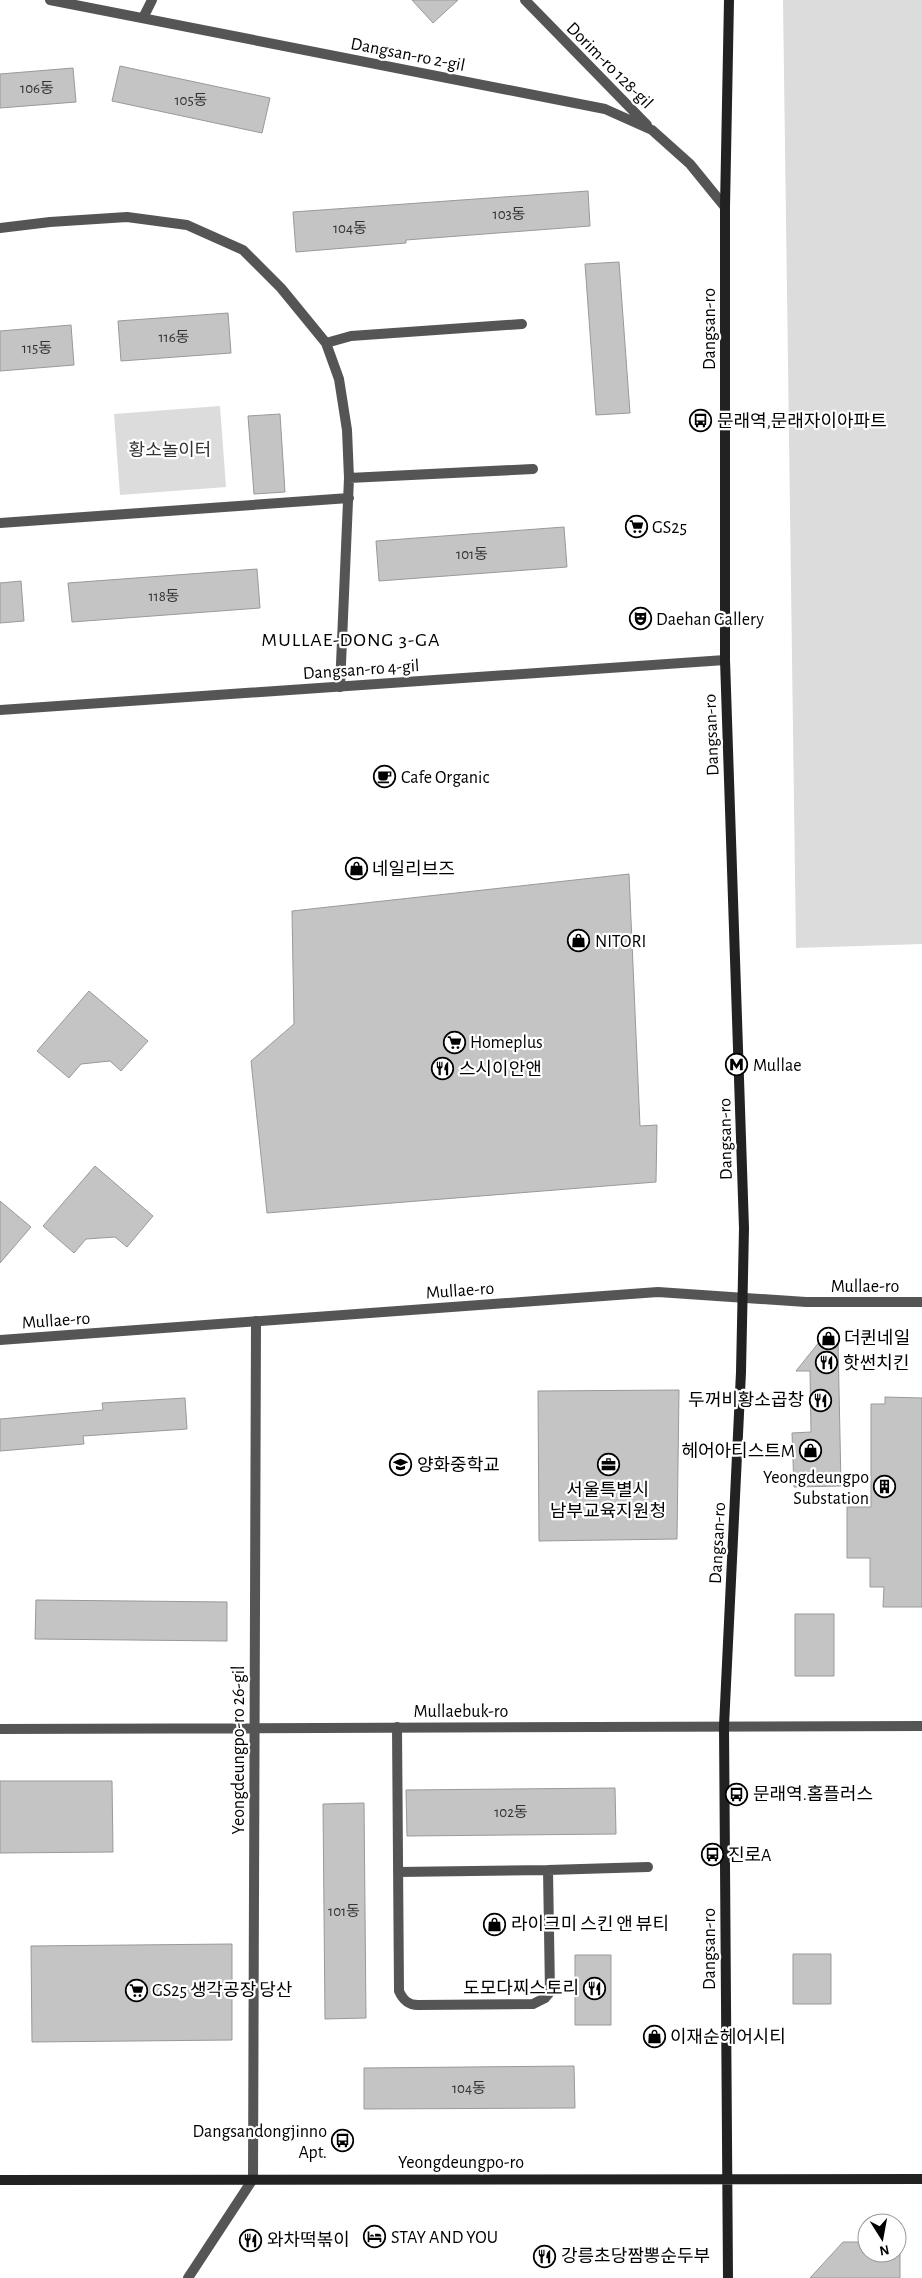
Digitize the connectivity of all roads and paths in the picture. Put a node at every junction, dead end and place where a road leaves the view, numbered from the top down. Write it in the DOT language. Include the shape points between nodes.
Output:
graph roads {
  1 [pos="50,0"];
  2 [pos="152,0"];
  3 [pos="525,0"];
  4 [pos="730,0"];
  5 [pos="143,18"];
  6 [pos="652,130"];
  7 [pos="725,208"];
  8 [pos="0,228"];
  9 [pos="522,324"];
  10 [pos="326,343"];
  11 [pos="533,469"];
  12 [pos="349,478"];
  13 [pos="349,498"];
  14 [pos="0,523"];
  15 [pos="725,660"];
  16 [pos="340,687"];
  17 [pos="0,710"];
  18 [pos="743,1298"];
  19 [pos="922,1302"];
  20 [pos="256,1321"];
  21 [pos="0,1340"];
  22 [pos="724,1726"];
  23 [pos="922,1726"];
  24 [pos="396,1727"];
  25 [pos="0,1728"];
  26 [pos="254,1728"];
  27 [pos="648,1867"];
  28 [pos="548,1870"];
  29 [pos="398,1872"];
  30 [pos="727,2178"];
  31 [pos="253,2179"];
  32 [pos="922,2179"];
  33 [pos="0,2180"];
  34 [pos="188,2278"];
  35 [pos="728,2278"];
  1 -- 5 [label="street, Dangsan-ro 2-gil"];
  2 -- 5 [label="street"];
  3 -- 6 [label="street, Dorim-ro 128-gil"];
  4 -- 7 [label="main road, Dangsan-ro"];
  5 -- 6 [label="street, Dangsan-ro 2-gil" via="605,109"];
  6 -- 7 [label="street, Dangsan-ro 2-gil" via="690,164"];
  7 -- 15 [label="main road, Dangsan-ro"];
  8 -- 10 [label="street" via="127,217 187,225 243,250 281,288"];
  9 -- 10 [label="street" via="351,336"];
  10 -- 12 [label="street" via="339,379"];
  11 -- 12 [label="street"];
  12 -- 13 [label="street"];
  13 -- 14 [label="street"];
  13 -- 16 [label="street"];
  15 -- 16 [label="street, Dangsan-ro 4-gil"];
  15 -- 18 [label="main road, Dangsan-ro" via="740,1070"];
  16 -- 17 [label="street, Dangsan-ro 4-gil"];
  18 -- 19 [label="street, Mullae-ro" via="806,1302"];
  18 -- 20 [label="street, Mullae-ro" via="658,1292"];
  18 -- 22 [label="main road, Dangsan-ro"];
  20 -- 21 [label="street, Mullae-ro"];
  20 -- 26 [label="street, Yeongdeungpo-ro 26-gil"];
  22 -- 23 [label="street, Mullaebuk-ro"];
  22 -- 24 [label="street, Mullaebuk-ro"];
  22 -- 30 [label="main road, Dangsan-ro"];
  24 -- 26 [label="street, Mullaebuk-ro"];
  24 -- 29 [label="street"];
  25 -- 26 [label="street, Mullaebuk-ro"];
  26 -- 31 [label="street, Yeongdeungpo-ro 26-gil"];
  27 -- 28 [label="street"];
  28 -- 29 [label="street"];
  28 -- 29 [label="street" via="550,1992 532,2004 418,2005 406,2002 400,1991"];
  30 -- 31 [label="main road, Yeongdeungpo-ro"];
  30 -- 32 [label="main road, Yeongdeungpo-ro"];
  30 -- 35 [label="main road, Dangsan-ro"];
  31 -- 33 [label="main road, Yeongdeungpo-ro"];
  31 -- 34 [label="street"];
}
